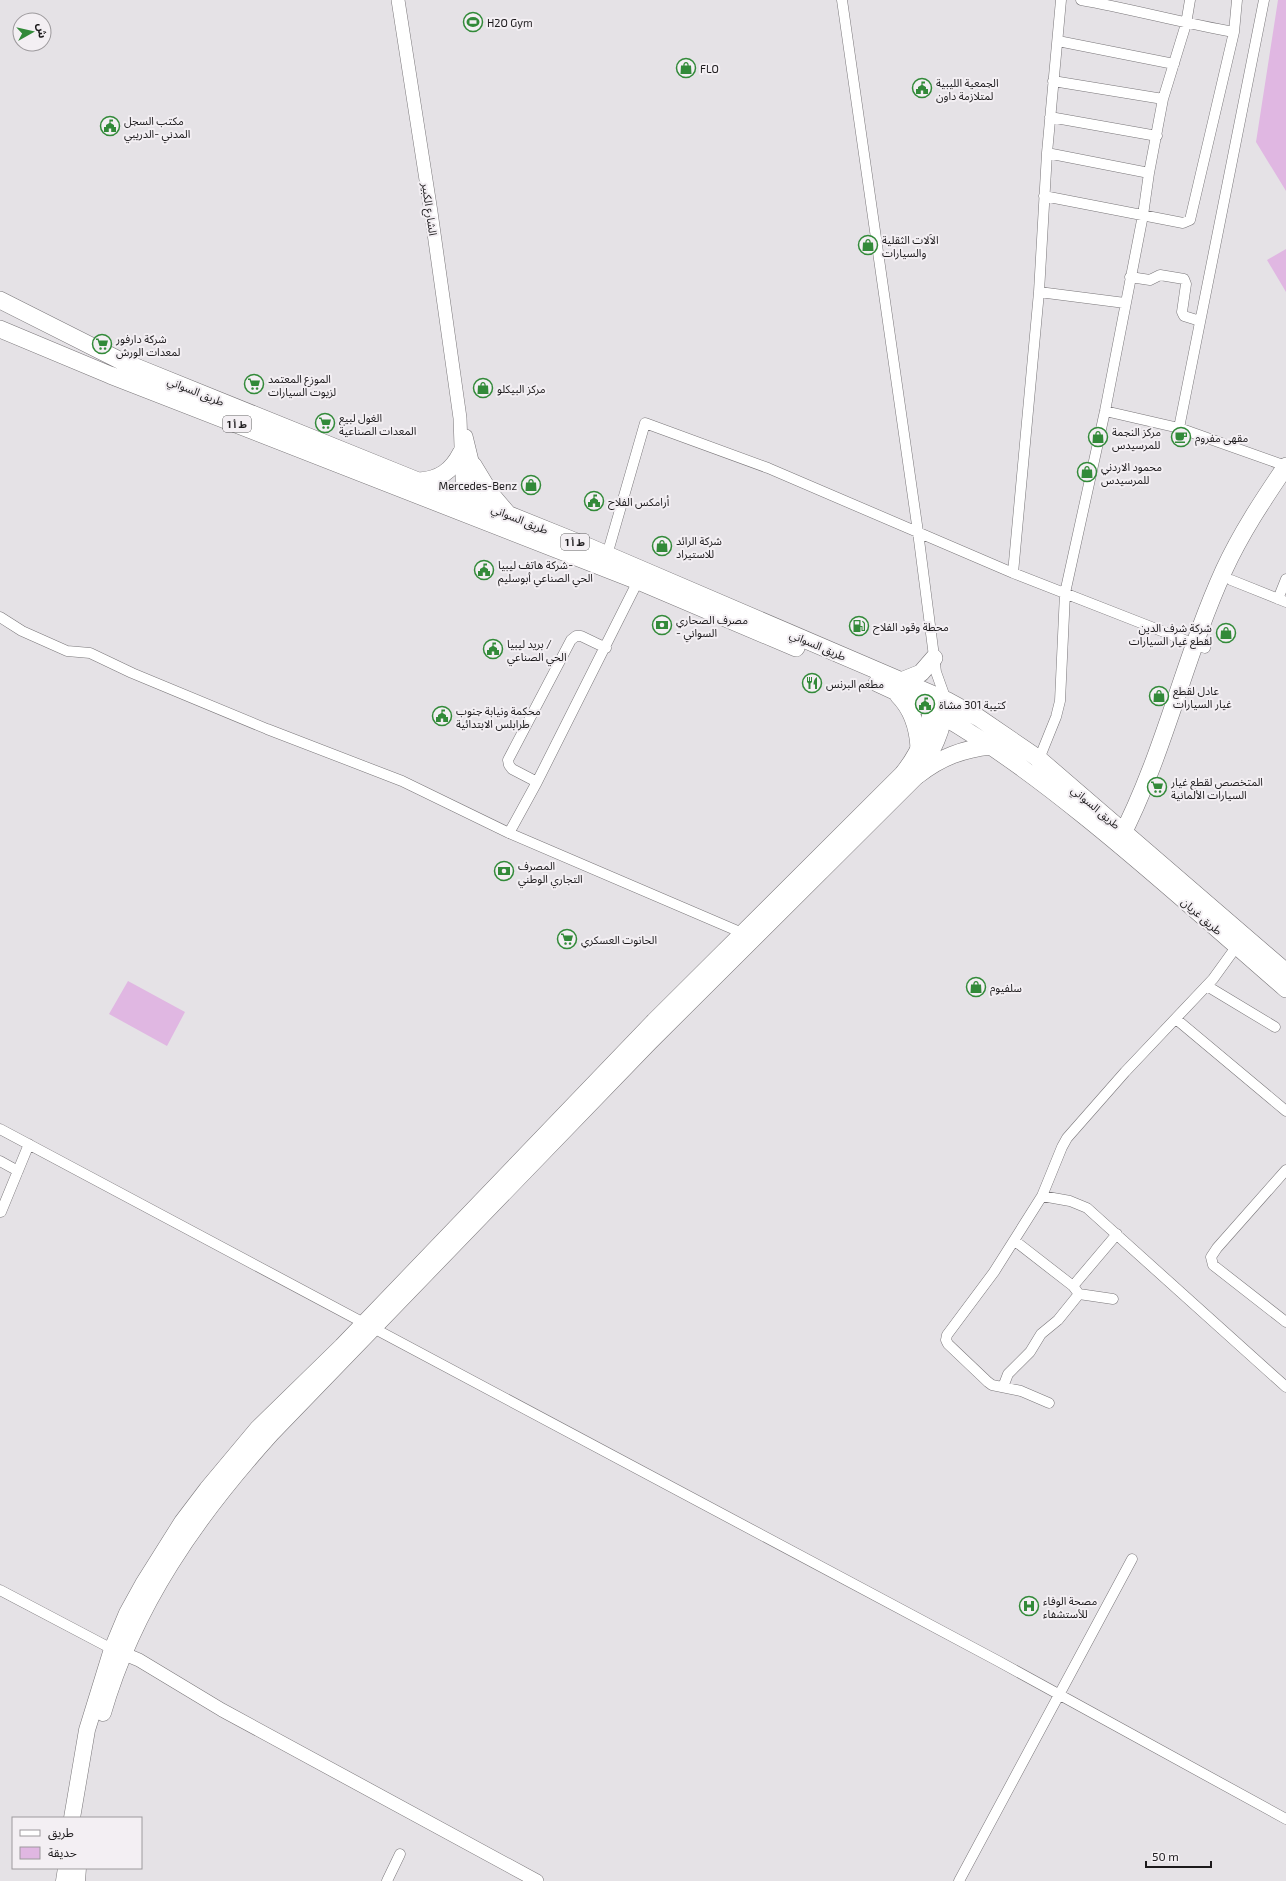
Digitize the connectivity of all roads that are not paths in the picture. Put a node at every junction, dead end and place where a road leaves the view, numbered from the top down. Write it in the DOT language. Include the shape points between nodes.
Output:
graph roads {
  1 [pos="398,0"];
  2 [pos="842,0"];
  3 [pos="1061,0"];
  4 [pos="1081,0"];
  5 [pos="1140,0"];
  6 [pos="1190,0"];
  7 [pos="1237,0"];
  8 [pos="1264,0"];
  9 [pos="1139,10"];
  10 [pos="1186,24"];
  11 [pos="1234,32"];
  12 [pos="1058,41"];
  13 [pos="1174,64"];
  14 [pos="1053,81"];
  15 [pos="1163,99"];
  16 [pos="1050,117"];
  17 [pos="1157,136"];
  18 [pos="1047,153"];
  19 [pos="1149,173"];
  20 [pos="1044,196"];
  21 [pos="1143,215"];
  22 [pos="1130,277"];
  23 [pos="1039,292"];
  24 [pos="0,300"];
  25 [pos="1125,303"];
  26 [pos="1200,321"];
  27 [pos="0,329"];
  28 [pos="1105,411"];
  29 [pos="460,418"];
  30 [pos="1179,428"];
  31 [pos="461,453"];
  32 [pos="473,465"];
  33 [pos="1286,466"];
  34 [pos="418,481"];
  35 [pos="1286,484"];
  36 [pos="469,507"];
  37 [pos="512,517"];
  38 [pos="918,532"];
  39 [pos="607,555"];
  40 [pos="1013,573"];
  41 [pos="1286,579"];
  42 [pos="1231,580"];
  43 [pos="638,581"];
  44 [pos="1065,593"];
  45 [pos="1282,601"];
  46 [pos="0,617"];
  47 [pos="1200,646"];
  48 [pos="606,648"];
  49 [pos="935,665"];
  50 [pos="898,685"];
  51 [pos="939,705"];
  52 [pos="991,746"];
  53 [pos="919,748"];
  54 [pos="1035,767"];
  55 [pos="918,775"];
  56 [pos="537,782"];
  57 [pos="510,833"];
  58 [pos="1126,841"];
  59 [pos="748,936"];
  60 [pos="1241,941"];
  61 [pos="1286,972"];
  62 [pos="1207,986"];
  63 [pos="1286,989"];
  64 [pos="1176,1019"];
  65 [pos="1275,1027"];
  66 [pos="1286,1111"];
  67 [pos="0,1129"];
  68 [pos="29,1144"];
  69 [pos="0,1161"];
  70 [pos="1286,1170"];
  71 [pos="18,1171"];
  72 [pos="1042,1196"];
  73 [pos="0,1212"];
  74 [pos="1117,1234"];
  75 [pos="1014,1241"];
  76 [pos="1076,1290"];
  77 [pos="1113,1300"];
  78 [pos="1286,1322"];
  79 [pos="369,1326"];
  80 [pos="1286,1387"];
  81 [pos="1003,1388"];
  82 [pos="1049,1402"];
  83 [pos="1132,1559"];
  84 [pos="0,1590"];
  85 [pos="118,1651"];
  86 [pos="1059,1696"];
  87 [pos="72,1817"];
  88 [pos="82,1817"];
  89 [pos="1286,1818"];
  90 [pos="400,1854"];
  91 [pos="66,1869"];
  92 [pos="78,1869"];
  93 [pos="64,1881"];
  94 [pos="77,1881"];
  95 [pos="387,1881"];
  96 [pos="537,1881"];
  97 [pos="959,1881"];
  1 -- 29 [label="street, الشارع الكبير"];
  2 -- 38 [label="street"];
  3 -- 12 [label="street"];
  4 -- 9 [label="street"];
  5 -- 9 [label="street"];
  6 -- 10 [label="street"];
  7 -- 11 [label="street"];
  8 -- 26 [label="street"];
  9 -- 10 [label="street"];
  10 -- 11 [label="street"];
  10 -- 13 [label="street"];
  11 -- 21 [label="street" via="1190,220 1183,223"];
  12 -- 13 [label="street"];
  12 -- 14 [label="street"];
  13 -- 15 [label="street"];
  14 -- 15 [label="street"];
  14 -- 16 [label="street"];
  15 -- 17 [label="street"];
  16 -- 17 [label="street"];
  16 -- 18 [label="street"];
  17 -- 19 [label="street"];
  18 -- 19 [label="street"];
  18 -- 20 [label="street"];
  19 -- 21 [label="street"];
  20 -- 21 [label="street"];
  20 -- 23 [label="street"];
  21 -- 22 [label="street"];
  22 -- 25 [label="street"];
  22 -- 26 [label="street" via="1150,280 1160,275 1184,280 1186,284 1182,312 1184,316"];
  23 -- 25 [label="street"];
  23 -- 40 [label="street"];
  24 -- 34 [label="highway, طريق السواني / ط أ 1" via="108,355"];
  25 -- 28 [label="street"];
  26 -- 30 [label="street"];
  27 -- 36 [label="highway, طريق السواني / ط أ 1" via="103,372"];
  28 -- 30 [label="street"];
  28 -- 44 [label="street"];
  29 -- 31 [label="street, الشارع الكبير"];
  29 -- 32 [label="street, الشارع الكبير"];
  30 -- 33 [label="street"];
  31 -- 34 [label="highway" via="456,463 440,477"];
  31 -- 36 [label="street, الشارع الكبير"];
  32 -- 36 [label="street, الشارع الكبير"];
  32 -- 37 [label="highway" via="490,493"];
  33 -- 47 [label="highway" via="1234,550"];
  34 -- 36 [label="highway, طريق السواني / ط أ 1"];
  35 -- 42 [label="highway" via="1254,533"];
  36 -- 37 [label="highway, طريق السواني / ط أ 1"];
  36 -- 43 [label="highway, طريق السواني"];
  37 -- 39 [label="highway, طريق السواني / ط أ 1"];
  38 -- 39 [label="street" via="768,468 645,423"];
  38 -- 40 [label="street"];
  38 -- 49 [label="street"];
  39 -- 50 [label="highway, طريق السواني / ط أ 1"];
  40 -- 44 [label="street"];
  41 -- 45 [label="street"];
  42 -- 45 [label="street"];
  42 -- 47 [label="highway"];
  43 -- 48 [label="street"];
  43 -- 50 [label="highway, طريق السواني"];
  44 -- 47 [label="street"];
  44 -- 54 [label="street" via="1060,701"];
  46 -- 57 [label="street" via="22,632 67,651 90,653 267,730 402,781"];
  47 -- 58 [label="highway" via="1147,800"];
  48 -- 56 [label="street"];
  48 -- 56 [label="street" via="581,636 571,640 508,760 512,769"];
  49 -- 50 [label="highway"];
  49 -- 51 [label="street"];
  50 -- 51 [label="highway, طريق السواني / ط أ 1"];
  50 -- 53 [label="highway" via="917,729"];
  51 -- 52 [label="highway, طريق السواني"];
  51 -- 53 [label="main road"];
  51 -- 54 [label="highway, طريق السواني / ط أ 1" via="979,718"];
  51 -- 55 [label="main road" via="934,748"];
  52 -- 54 [label="highway, طريق السواني"];
  52 -- 55 [label="highway" via="950,755"];
  53 -- 59 [label="main road" via="902,774"];
  54 -- 58 [label="highway, طريق السواني / ط أ 1"];
  55 -- 59 [label="main road"];
  56 -- 57 [label="street"];
  57 -- 59 [label="street"];
  58 -- 60 [label="highway, طريق غريان"];
  59 -- 79 [label="main road" via="654,1021"];
  60 -- 61 [label="highway, طريق غريان"];
  60 -- 62 [label="street"];
  60 -- 63 [label="highway, طريق غريان"];
  62 -- 64 [label="street"];
  62 -- 65 [label="street"];
  64 -- 66 [label="street"];
  64 -- 72 [label="street" via="1067,1138"];
  67 -- 68 [label="street"];
  68 -- 71 [label="street"];
  68 -- 79 [label="street"];
  69 -- 71 [label="street"];
  70 -- 78 [label="street" via="1211,1257 1213,1265"];
  71 -- 73 [label="street"];
  72 -- 74 [label="street" via="1070,1201 1087,1208"];
  72 -- 75 [label="street"];
  74 -- 76 [label="street"];
  74 -- 80 [label="street"];
  75 -- 76 [label="street"];
  75 -- 81 [label="street" via="972,1303 950,1330 946,1340 988,1382"];
  76 -- 77 [label="street"];
  76 -- 81 [label="street" via="1058,1320 1041,1334 1030,1352 1008,1374"];
  79 -- 85 [label="main road" via="258,1428 207,1489 182,1522 127,1613"];
  79 -- 86 [label="street" via="991,1657"];
  81 -- 82 [label="street" via="1021,1391"];
  83 -- 86 [label="street"];
  84 -- 85 [label="street"];
  85 -- 87 [label="main road" via="87,1730"];
  85 -- 88 [label="main road" via="99,1727"];
  85 -- 96 [label="street" via="139,1660 222,1710"];
  86 -- 89 [label="street"];
  86 -- 97 [label="street"];
  90 -- 95 [label="street"];
  91 -- 93 [label="main road"];
  92 -- 94 [label="main road"];
}
